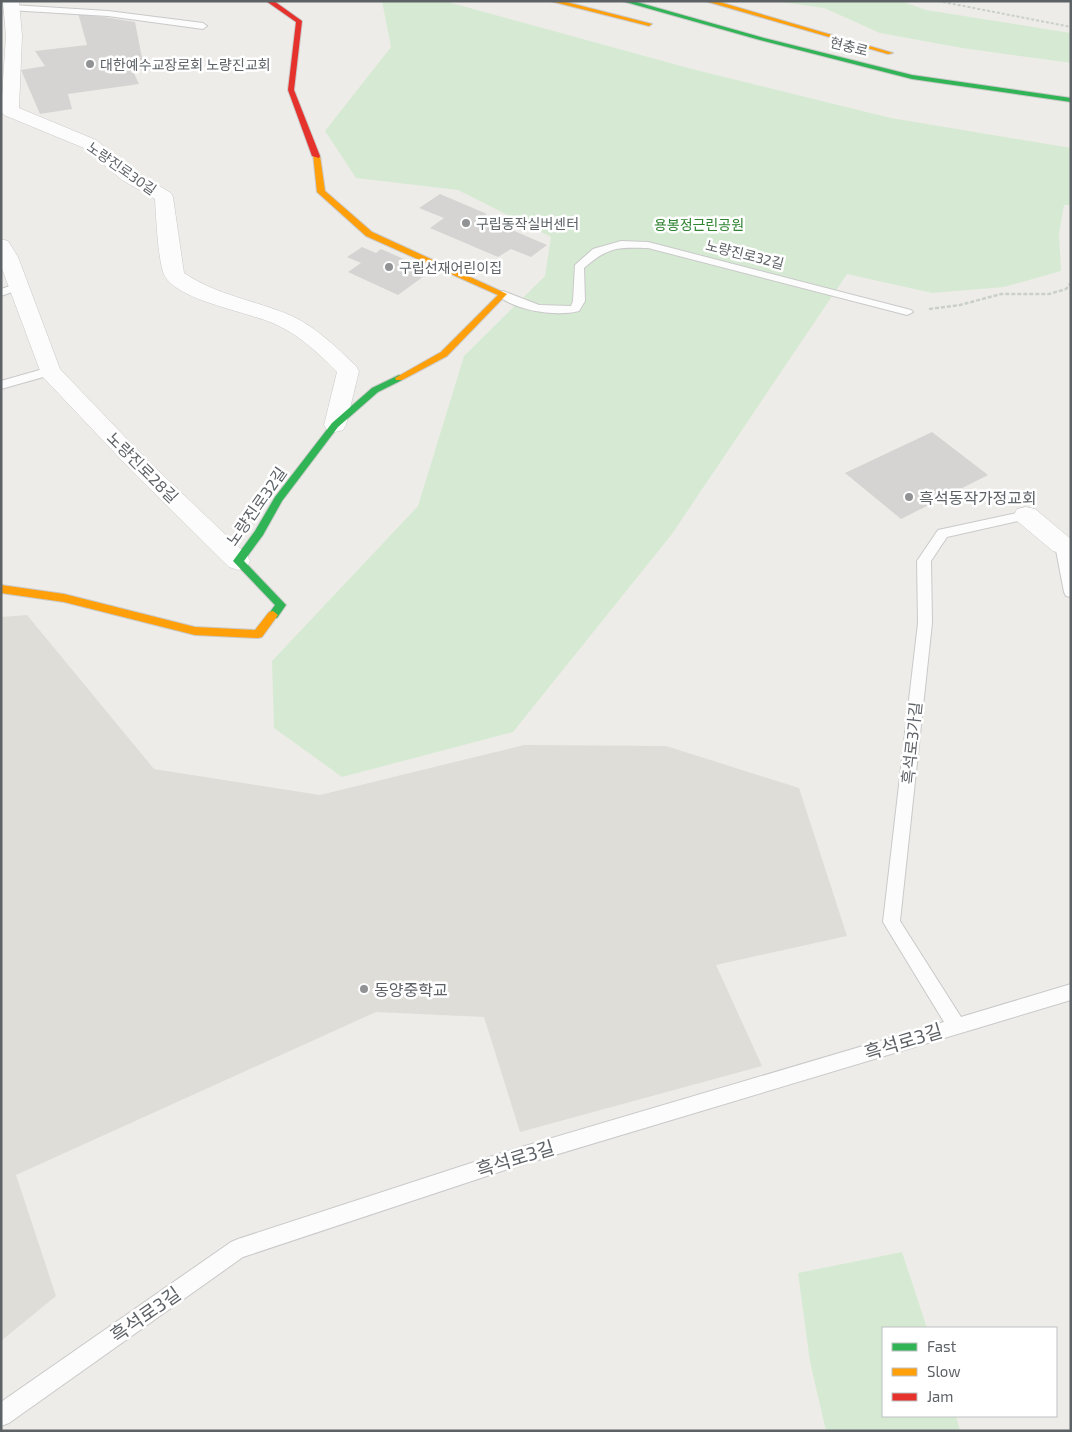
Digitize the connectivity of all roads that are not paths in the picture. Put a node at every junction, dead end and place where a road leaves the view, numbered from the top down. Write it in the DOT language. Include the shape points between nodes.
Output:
graph roads {
  1 [pos="269,1"];
  2 [pos="553,1"];
  3 [pos="625,1"];
  4 [pos="667,1"];
  5 [pos="708,1"];
  6 [pos="12,5"];
  7 [pos="202,26"];
  8 [pos="659,27"];
  9 [pos="761,51"];
  10 [pos="912,77"];
  11 [pos="1071,100"];
  12 [pos="1,245"];
  13 [pos="10,289"];
  14 [pos="503,294"];
  15 [pos="906,312"];
  16 [pos="50,370"];
  17 [pos="4,384"];
  18 [pos="335,425"];
  19 [pos="1026,515"];
  20 [pos="1067,547"];
  21 [pos="238,560"];
  22 [pos="1,589"];
  23 [pos="1071,592"];
  24 [pos="1071,992"];
  25 [pos="956,1025"];
  26 [pos="1,1415"];
  1 -- 14 [label="street, 노량진로32길" via="299,21 291,90 318,160 321,192 369,234"];
  2 -- 8 [label="street"];
  3 -- 10 [label="street, 현충로"];
  4 -- 5 [label="street, 현충로" via="900,58"];
  6 -- 7 [label="lane" via="137,15"];
  6 -- 18 [label="street, 노량진로30길" via="14,36 10,111 90,144 129,176 164,197 174,276 195,290 284,322 320,343 348,371"];
  9 -- 10 [label="street"];
  10 -- 11 [label="street, 현충로"];
  12 -- 13 [label="street, 노량진로28길"];
  13 -- 16 [label="street, 노량진로28길"];
  14 -- 15 [label="lane, 노량진로32길" via="534,308 575,309 579,301 579,267 597,252 621,244 648,245"];
  14 -- 18 [label="street, 노량진로32길" via="444,354 375,390"];
  16 -- 17 [label="lane"];
  16 -- 21 [label="street, 노량진로28길" via="139,465"];
  18 -- 21 [label="street, 노량진로32길" via="278,499 259,533"];
  19 -- 20 [label="street"];
  19 -- 25 [label="lane, 흑석로3가길" via="943,533 924,560 925,623 890,922"];
  20 -- 23 [label="lane"];
  21 -- 22 [label="street, 노량진로32길" via="281,605 258,634 195,631 64,598"];
  24 -- 25 [label="lane, 흑석로3길"];
  25 -- 26 [label="lane, 흑석로3길" via="505,1161 238,1249"];
}
